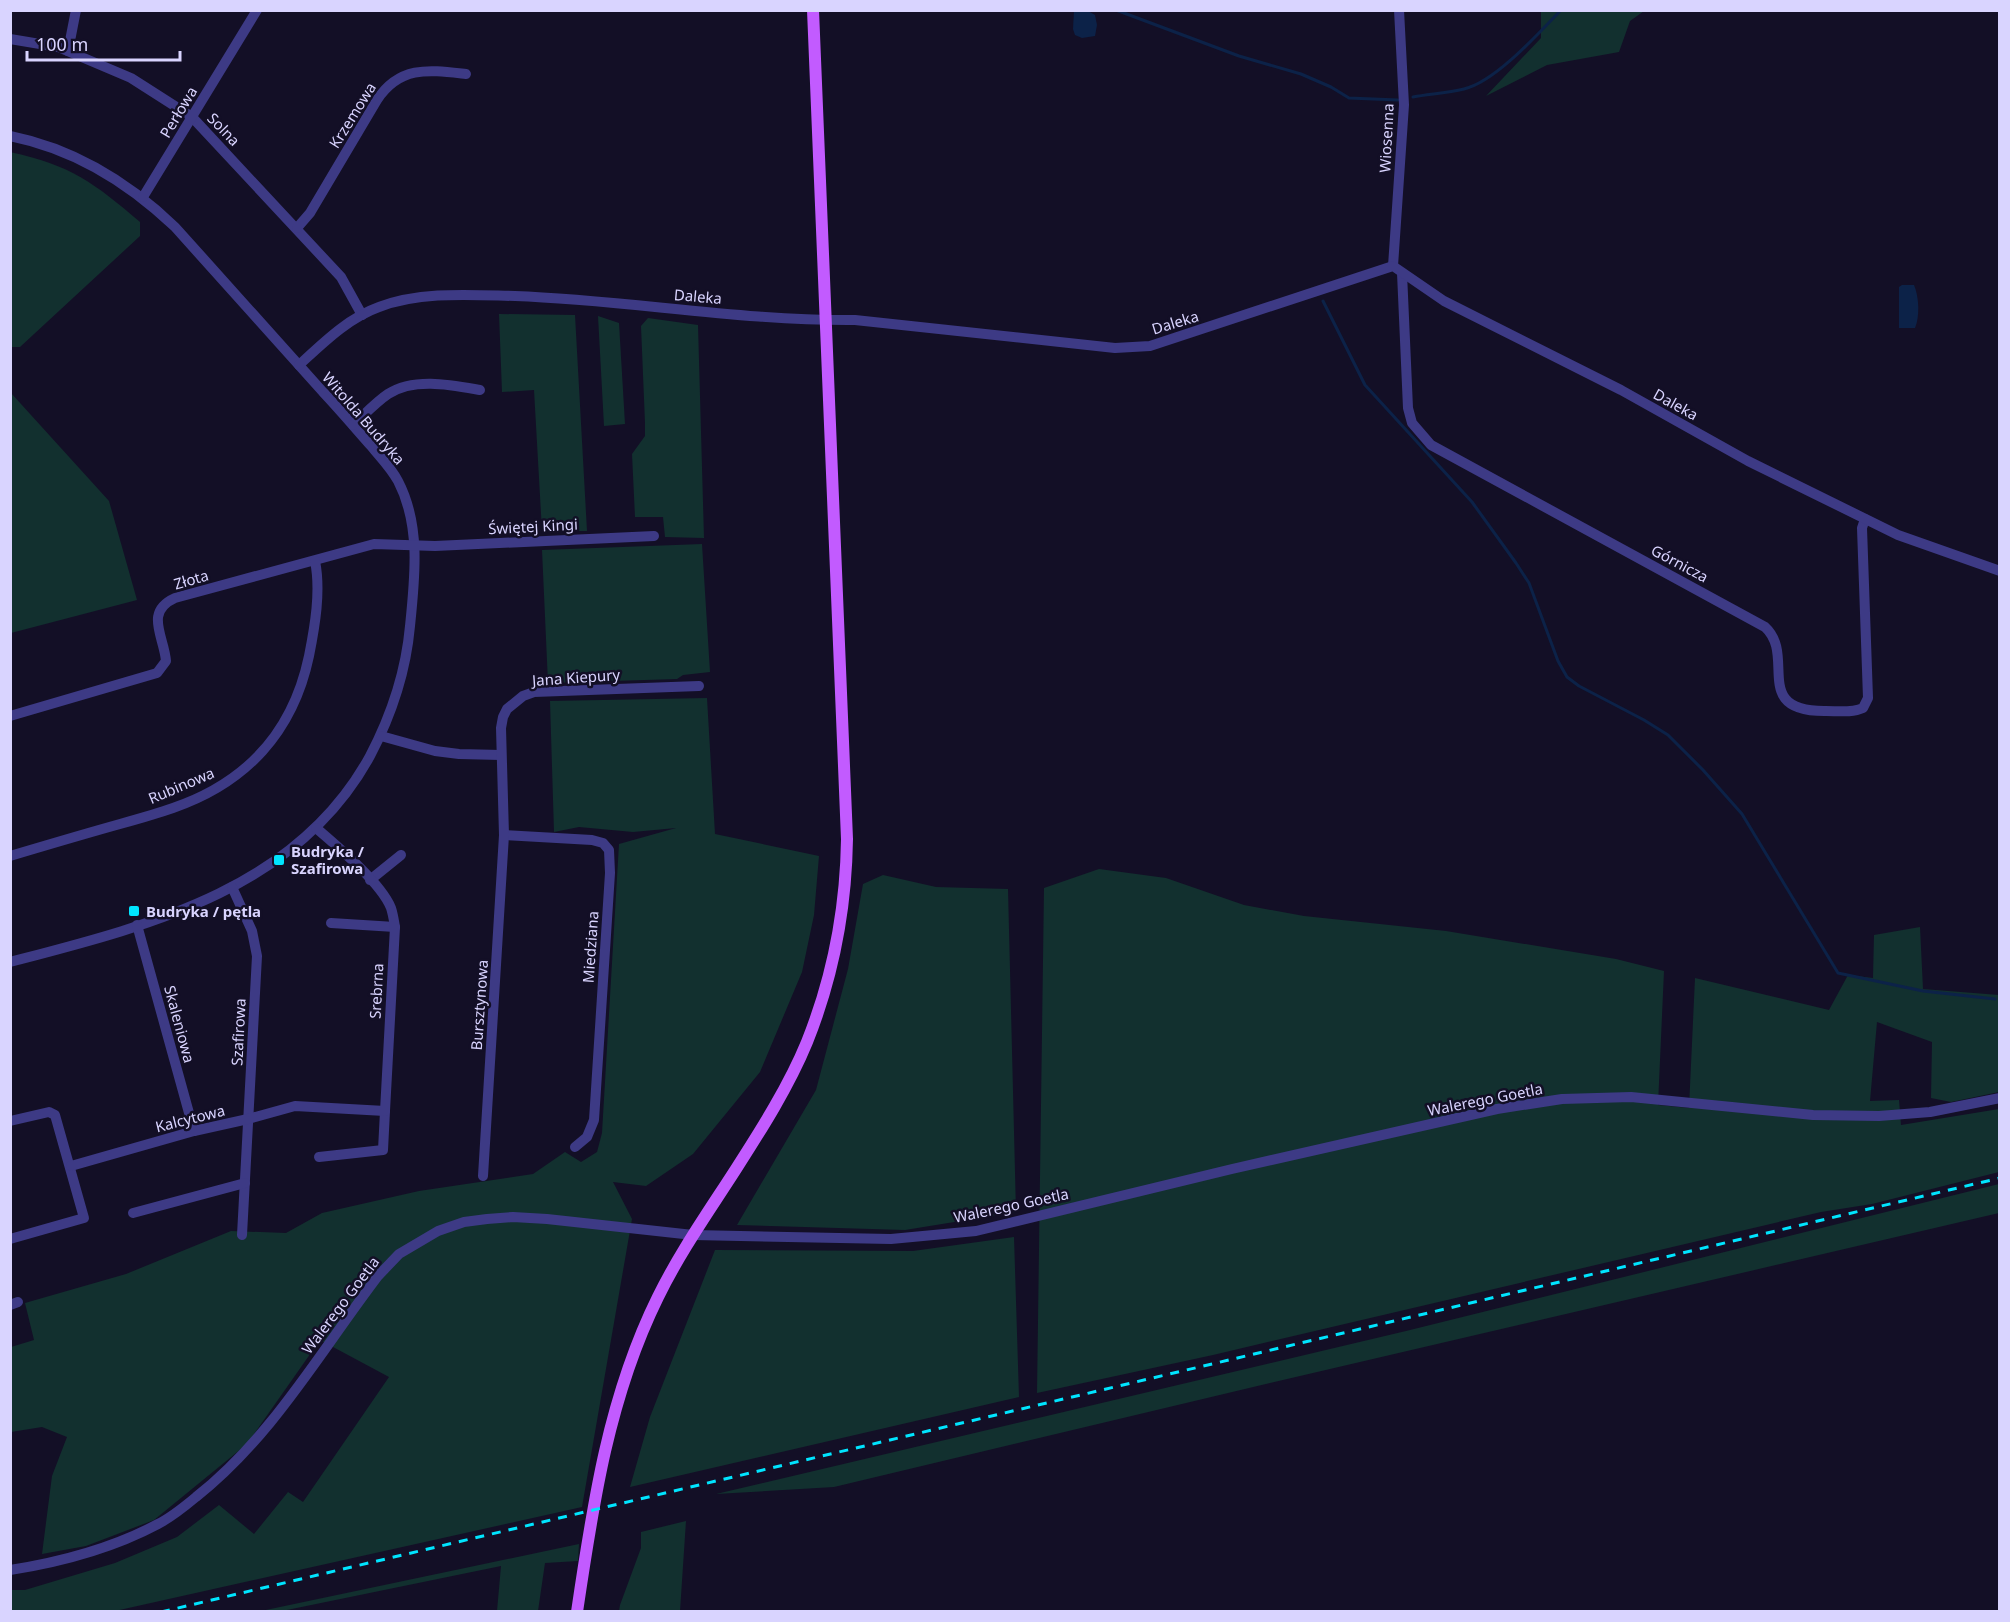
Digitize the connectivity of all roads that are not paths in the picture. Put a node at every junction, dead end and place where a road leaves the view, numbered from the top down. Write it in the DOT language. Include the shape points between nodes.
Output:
graph roads {
  1 [pos="76,10"];
  2 [pos="257,10"];
  3 [pos="813,10"];
  4 [pos="1399,10"];
  5 [pos="10,39"];
  6 [pos="68,51"];
  7 [pos="466,74"];
  8 [pos="192,117"];
  9 [pos="10,136"];
  10 [pos="143,197"];
  11 [pos="297,228"];
  12 [pos="1397,269"];
  13 [pos="362,315"];
  14 [pos="825,320"];
  15 [pos="299,365"];
  16 [pos="480,390"];
  17 [pos="353,425"];
  18 [pos="1865,519"];
  19 [pos="654,536"];
  20 [pos="414,544"];
  21 [pos="315,561"];
  22 [pos="2000,571"];
  23 [pos="699,686"];
  24 [pos="10,716"];
  25 [pos="381,736"];
  26 [pos="501,755"];
  27 [pos="316,828"];
  28 [pos="504,835"];
  29 [pos="401,855"];
  30 [pos="10,856"];
  31 [pos="370,880"];
  32 [pos="232,887"];
  33 [pos="331,923"];
  34 [pos="137,925"];
  35 [pos="395,927"];
  36 [pos="10,962"];
  37 [pos="2000,1098"];
  38 [pos="385,1111"];
  39 [pos="248,1119"];
  40 [pos="10,1121"];
  41 [pos="194,1131"];
  42 [pos="575,1147"];
  43 [pos="319,1157"];
  44 [pos="71,1166"];
  45 [pos="483,1176"];
  46 [pos="245,1183"];
  47 [pos="133,1212"];
  48 [pos="242,1235"];
  49 [pos="693,1235"];
  50 [pos="10,1239"];
  51 [pos="10,1570"];
  52 [pos="577,1611"];
  1 -- 6 [label="street"];
  2 -- 8 [label="street, Perłowa"];
  3 -- 14 [label="main road"];
  4 -- 12 [label="street, Wiosenna" via="1404,105 1395,216"];
  5 -- 6 [label="street, Solna"];
  6 -- 8 [label="street, Solna" via="131,78"];
  7 -- 11 [label="street, Krzemowa" via="424,71 391,83"];
  8 -- 10 [label="street, Perłowa"];
  8 -- 11 [label="street, Solna"];
  9 -- 10 [label="street, Witolda Budryka" via="77,157"];
  10 -- 15 [label="street, Witolda Budryka" via="175,227"];
  11 -- 13 [label="street, Solna" via="341,277"];
  12 -- 14 [label="street, Daleka" via="1133,348"];
  12 -- 18 [label="street, Daleka" via="1444,301"];
  12 -- 18 [label="street, Górnicza" via="1407,398 1412,423 1419,434 1431,445 1766,627 1775,637 1780,690 1799,708 1854,711 1867,702 1862,528"];
  13 -- 14 [label="street, Daleka" via="406,300 495,295"];
  13 -- 15 [label="street, Daleka" via="338,330"];
  14 -- 49 [label="main road" via="847,839 839,932 829,980 793,1071"];
  15 -- 17 [label="street, Witolda Budryka"];
  16 -- 17 [label="street" via="448,385 402,388 388,394"];
  17 -- 20 [label="street, Witolda Budryka" via="398,481 410,510"];
  18 -- 22 [label="street, Daleka"];
  19 -- 20 [label="street, Świętej Kingi"];
  20 -- 21 [label="street, Złota" via="374,544"];
  20 -- 25 [label="street, Witolda Budryka" via="408,645"];
  21 -- 24 [label="street, Złota" via="169,601 158,617 166,661 157,673"];
  21 -- 30 [label="street, Rubinowa" via="318,577 305,676 290,711 258,757 219,787 174,808"];
  23 -- 26 [label="street, Jana Kiepury" via="534,692 507,708"];
  25 -- 26 [label="street" via="435,751"];
  25 -- 27 [label="street, Witolda Budryka" via="348,791"];
  26 -- 28 [label="street, Jana Kiepury"];
  27 -- 31 [label="street, Srebrna"];
  27 -- 32 [label="street, Witolda Budryka" via="279,860"];
  28 -- 42 [label="street, Miedziana" via="578,838 603,843 609,850 594,1120 587,1137"];
  28 -- 45 [label="street, Bursztynowa"];
  29 -- 31 [label="street"];
  31 -- 35 [label="street, Srebrna" via="386,898"];
  32 -- 34 [label="street, Witolda Budryka"];
  32 -- 39 [label="street, Szafirowa" via="252,931 257,956"];
  33 -- 35 [label="street"];
  34 -- 36 [label="street, Witolda Budryka"];
  34 -- 41 [label="street, Skaleniowa"];
  35 -- 38 [label="street, Srebrna"];
  37 -- 49 [label="street, Walerego Goetla" via="1930,1112 1879,1116 1813,1115 1631,1096 1562,1099 1485,1112 976,1231 891,1239"];
  38 -- 39 [label="street, Kalcytowa" via="295,1106"];
  38 -- 43 [label="street, Srebrna" via="384,1150"];
  39 -- 41 [label="street, Kalcytowa"];
  39 -- 46 [label="street, Szafirowa"];
  40 -- 44 [label="street" via="53,1113"];
  41 -- 44 [label="street, Kalcytowa"];
  44 -- 50 [label="street" via="84,1218"];
  46 -- 47 [label="street"];
  46 -- 48 [label="street, Szafirowa"];
  49 -- 51 [label="street, Walerego Goetla" via="513,1217 464,1222 438,1231 399,1254 378,1276 257,1440 199,1495 160,1523 133,1536 60,1561"];
  49 -- 52 [label="main road" via="658,1295 629,1361 594,1495"];
}
